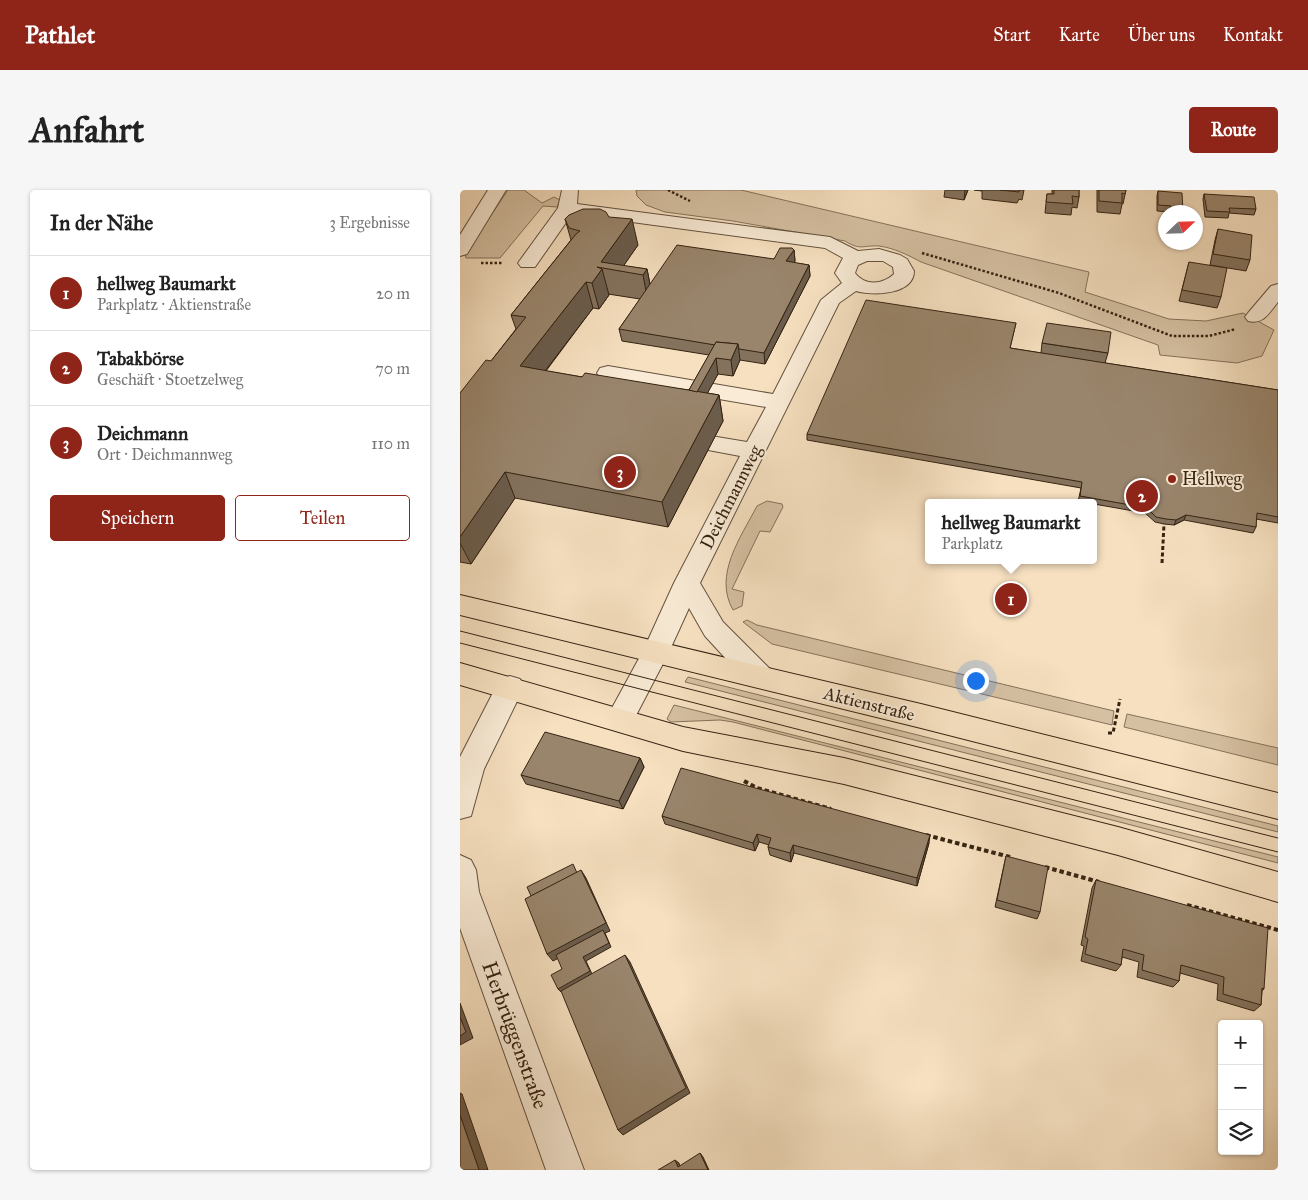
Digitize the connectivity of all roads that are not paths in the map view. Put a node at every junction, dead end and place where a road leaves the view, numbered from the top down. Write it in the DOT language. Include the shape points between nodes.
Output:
graph roads {
  1 [pos="497,190"];
  2 [pos="570,195"];
  3 [pos="460,250"];
  4 [pos="856,258"];
  5 [pos="528,263"];
  6 [pos="854,284"];
  7 [pos="1278,290"];
  8 [pos="1255,317"];
  9 [pos="608,373"];
  10 [pos="780,402"];
  11 [pos="711,444"];
  12 [pos="755,451"];
  13 [pos="688,582"];
  14 [pos="460,606"];
  15 [pos="655,654"];
  16 [pos="460,674"];
  17 [pos="760,677"];
  18 [pos="510,687"];
  19 [pos="620,719"];
  20 [pos="460,806"];
  21 [pos="1278,806"];
  22 [pos="460,870"];
  23 [pos="1278,887"];
  24 [pos="564,1170"];
  1 -- 3 [label="street"];
  2 -- 4 [label="street" via="830,243"];
  2 -- 5 [label="street"];
  4 -- 6 [label="street" via="845,268"];
  4 -- 6 [label="street" via="871,254 889,256 905,270 899,282 892,286 872,289"];
  6 -- 10 [label="street, Deichmannweg" via="831,300"];
  7 -- 8 [label="street"];
  9 -- 10 [label="street"];
  10 -- 12 [label="street, Deichmannweg"];
  11 -- 12 [label="street"];
  12 -- 13 [label="street, Deichmannweg"];
  13 -- 15 [label="street, Deichmannweg"];
  13 -- 17 [label="street" via="714,629"];
  14 -- 15 [label="main road, Aktienstraße"];
  15 -- 17 [label="main road, Aktienstraße"];
  15 -- 19 [label="street, Deichmannweg"];
  16 -- 18 [label="main road"];
  17 -- 21 [label="main road, Aktienstraße"];
  18 -- 19 [label="main road"];
  18 -- 20 [label="street" via="469,769"];
  19 -- 23 [label="main road" via="704,744 844,771 1108,838"];
  22 -- 24 [label="street, Herbrüggenstraße" via="463,892"];
}
